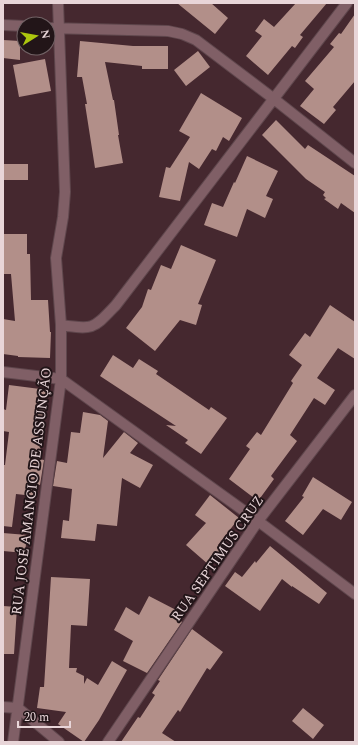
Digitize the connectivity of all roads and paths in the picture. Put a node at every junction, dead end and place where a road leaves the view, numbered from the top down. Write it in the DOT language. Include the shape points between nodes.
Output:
graph roads {
  1 [pos="58,3"];
  2 [pos="347,3"];
  3 [pos="3,25"];
  4 [pos="16,26"];
  5 [pos="56,29"];
  6 [pos="60,29"];
  7 [pos="274,99"];
  8 [pos="355,163"];
  9 [pos="61,325"];
  10 [pos="3,372"];
  11 [pos="62,379"];
  12 [pos="355,395"];
  13 [pos="258,521"];
  14 [pos="355,594"];
  15 [pos="3,707"];
  16 [pos="18,708"];
  17 [pos="13,742"];
  18 [pos="59,742"];
  19 [pos="108,742"];
  1 -- 6 [label="street, RUA JOSÉ AMANCIO DE ASSUNÇÃO"];
  2 -- 7 [label="street"];
  3 -- 4 [label="street"];
  5 -- 6 [label="street"];
  6 -- 7 [label="street" via="168,31 182,34 196,40"];
  6 -- 9 [label="street, RUA JOSÉ AMANCIO DE ASSUNÇÃO" via="65,192 56,258"];
  7 -- 8 [label="street"];
  7 -- 9 [label="street" via="101,321 88,328"];
  9 -- 11 [label="street, RUA JOSÉ AMANCIO DE ASSUNÇÃO"];
  10 -- 11 [label="street"];
  11 -- 13 [label="street"];
  11 -- 16 [label="street, RUA JOSÉ AMANCIO DE ASSUNÇÃO"];
  12 -- 13 [label="street, RUA SEPTIMUS CRUZ"];
  13 -- 14 [label="street"];
  13 -- 19 [label="street, RUA SEPTIMUS CRUZ"];
  15 -- 16 [label="street"];
  16 -- 17 [label="street, RUA JOSÉ AMANCIO DE ASSUNÇÃO"];
  16 -- 18 [label="street"];
}
